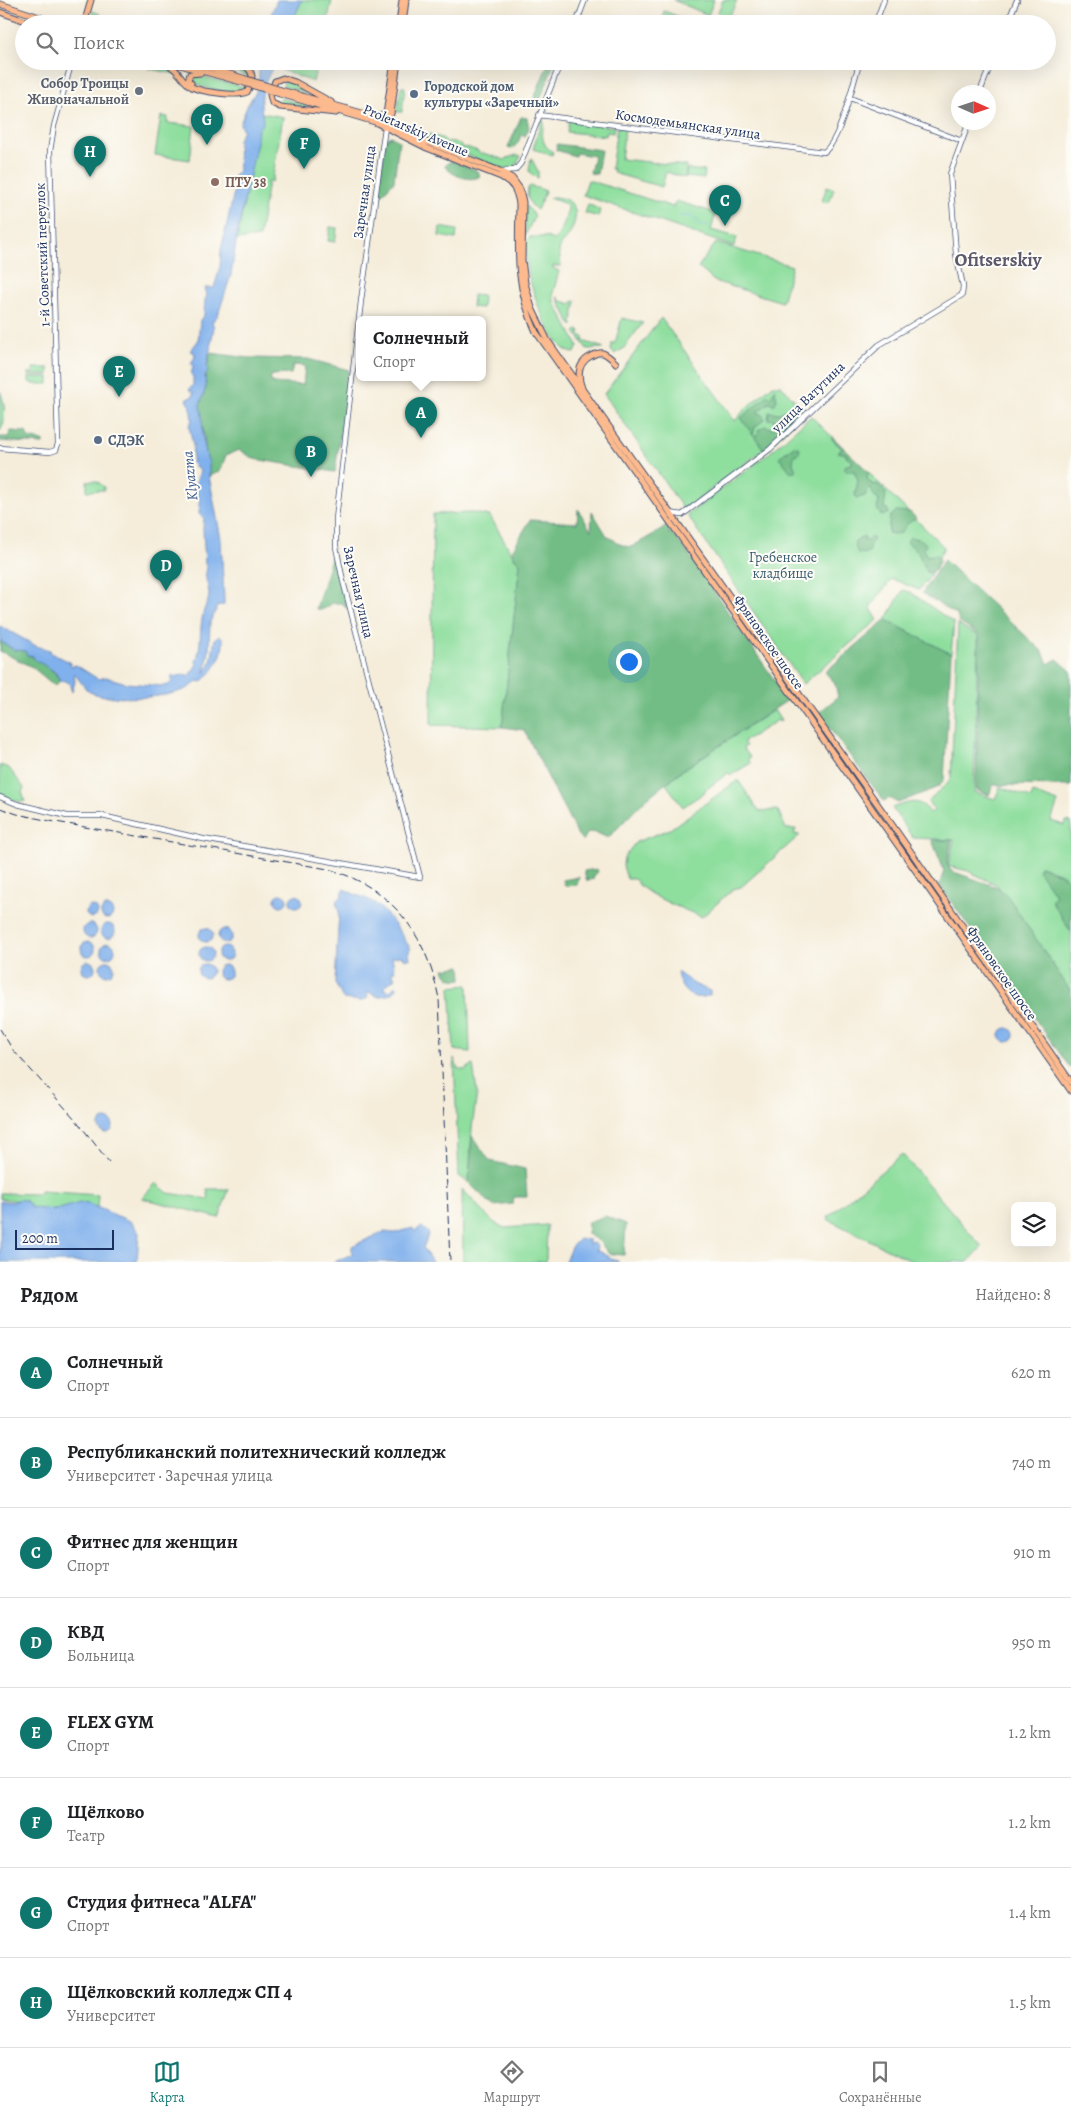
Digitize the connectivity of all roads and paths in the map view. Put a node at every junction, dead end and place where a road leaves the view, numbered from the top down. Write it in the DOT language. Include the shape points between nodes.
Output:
graph roads {
  1 [pos="90,0"];
  2 [pos="404,0"];
  3 [pos="585,0"];
  4 [pos="884,0"];
  5 [pos="1017,0"];
  6 [pos="0,4"];
  7 [pos="0,12"];
  8 [pos="31,15"];
  9 [pos="86,15"];
  10 [pos="402,15"];
  11 [pos="579,15"];
  12 [pos="878,15"];
  13 [pos="1011,15"];
  14 [pos="15,17"];
  15 [pos="70,70"];
  16 [pos="177,70"];
  17 [pos="201,70"];
  18 [pos="212,70"];
  19 [pos="218,70"];
  20 [pos="251,70"];
  21 [pos="394,70"];
  22 [pos="395,70"];
  23 [pos="557,70"];
  24 [pos="858,70"];
  25 [pos="989,70"];
  26 [pos="234,78"];
  27 [pos="983,85"];
  28 [pos="200,89"];
  29 [pos="850,98"];
  30 [pos="347,111"];
  31 [pos="539,115"];
  32 [pos="376,117"];
  33 [pos="386,125"];
  34 [pos="966,130"];
  35 [pos="962,141"];
  36 [pos="500,171"];
  37 [pos="511,183"];
  38 [pos="523,202"];
  39 [pos="359,316"];
  40 [pos="356,343"];
  41 [pos="616,363"];
  42 [pos="588,399"];
  43 [pos="0,450"];
  44 [pos="668,512"];
  45 [pos="682,515"];
  46 [pos="678,525"];
  47 [pos="0,797"];
  48 [pos="1071,1082"];
  49 [pos="1071,1091"];
  1 -- 9 [label="main road"];
  2 -- 10 [label="main road"];
  3 -- 11 [label="street"];
  4 -- 12 [label="street"];
  5 -- 13 [label="street"];
  6 -- 8 [label="main road"];
  7 -- 14 [label="main road"];
  15 -- 43 [label="street, 1-й Советский переулок" via="50,151 58,444 56,450 50,452"];
  16 -- 28 [label="main road" via="190,86"];
  17 -- 26 [label="main road, Proletarskiy Avenue"];
  18 -- 26 [label="main road, Proletarskiy Avenue"];
  19 -- 26 [label="main road"];
  20 -- 28 [label="main road" via="252,78 247,92 237,95"];
  21 -- 32 [label="main road" via="386,114"];
  22 -- 33 [label="main road" via="391,114"];
  23 -- 31 [label="street"];
  24 -- 29 [label="street"];
  25 -- 27 [label="street"];
  26 -- 28 [label="main road" via="192,73 188,80"];
  26 -- 30 [label="main road, Proletarskiy Avenue, bridge"];
  29 -- 31 [label="street, Космодемьянская улица" via="830,146 824,152"];
  29 -- 35 [label="street"];
  30 -- 30 [label="main road" via="285,78 275,81 270,95 272,103 280,107"];
  30 -- 32 [label="main road, Proletarskiy Avenue"];
  30 -- 33 [label="main road, Proletarskiy Avenue"];
  31 -- 36 [label="street" via="524,157 514,170"];
  32 -- 33 [label="main road, Proletarskiy Avenue"];
  33 -- 36 [label="main road, Proletarskiy Avenue"];
  33 -- 37 [label="main road, Proletarskiy Avenue" via="427,148"];
  33 -- 39 [label="street, Заречная улица"];
  34 -- 35 [label="street"];
  35 -- 45 [label="street, улица Ватутина" via="950,183 956,254 964,292 879,345 770,448"];
  36 -- 38 [label="main road, Proletarskiy Avenue" via="516,182"];
  37 -- 49 [label="main road, Фряновское шоссе" via="519,204 518,275 524,303 536,332"];
  38 -- 42 [label="main road, Фряновское шоссе" via="522,260 532,308 548,342"];
  40 -- 47 [label="street, Заречная улица" via="335,536 343,581 420,877 203,839 102,816 68,816 12,803"];
  41 -- 42 [label="main road" via="600,353 583,362 579,370 580,380"];
  42 -- 44 [label="main road, Фряновское шоссе"];
  44 -- 45 [label="street"];
  44 -- 46 [label="main road, Фряновское шоссе"];
  45 -- 46 [label="street"];
  46 -- 48 [label="main road, Фряновское шоссе"];
}
